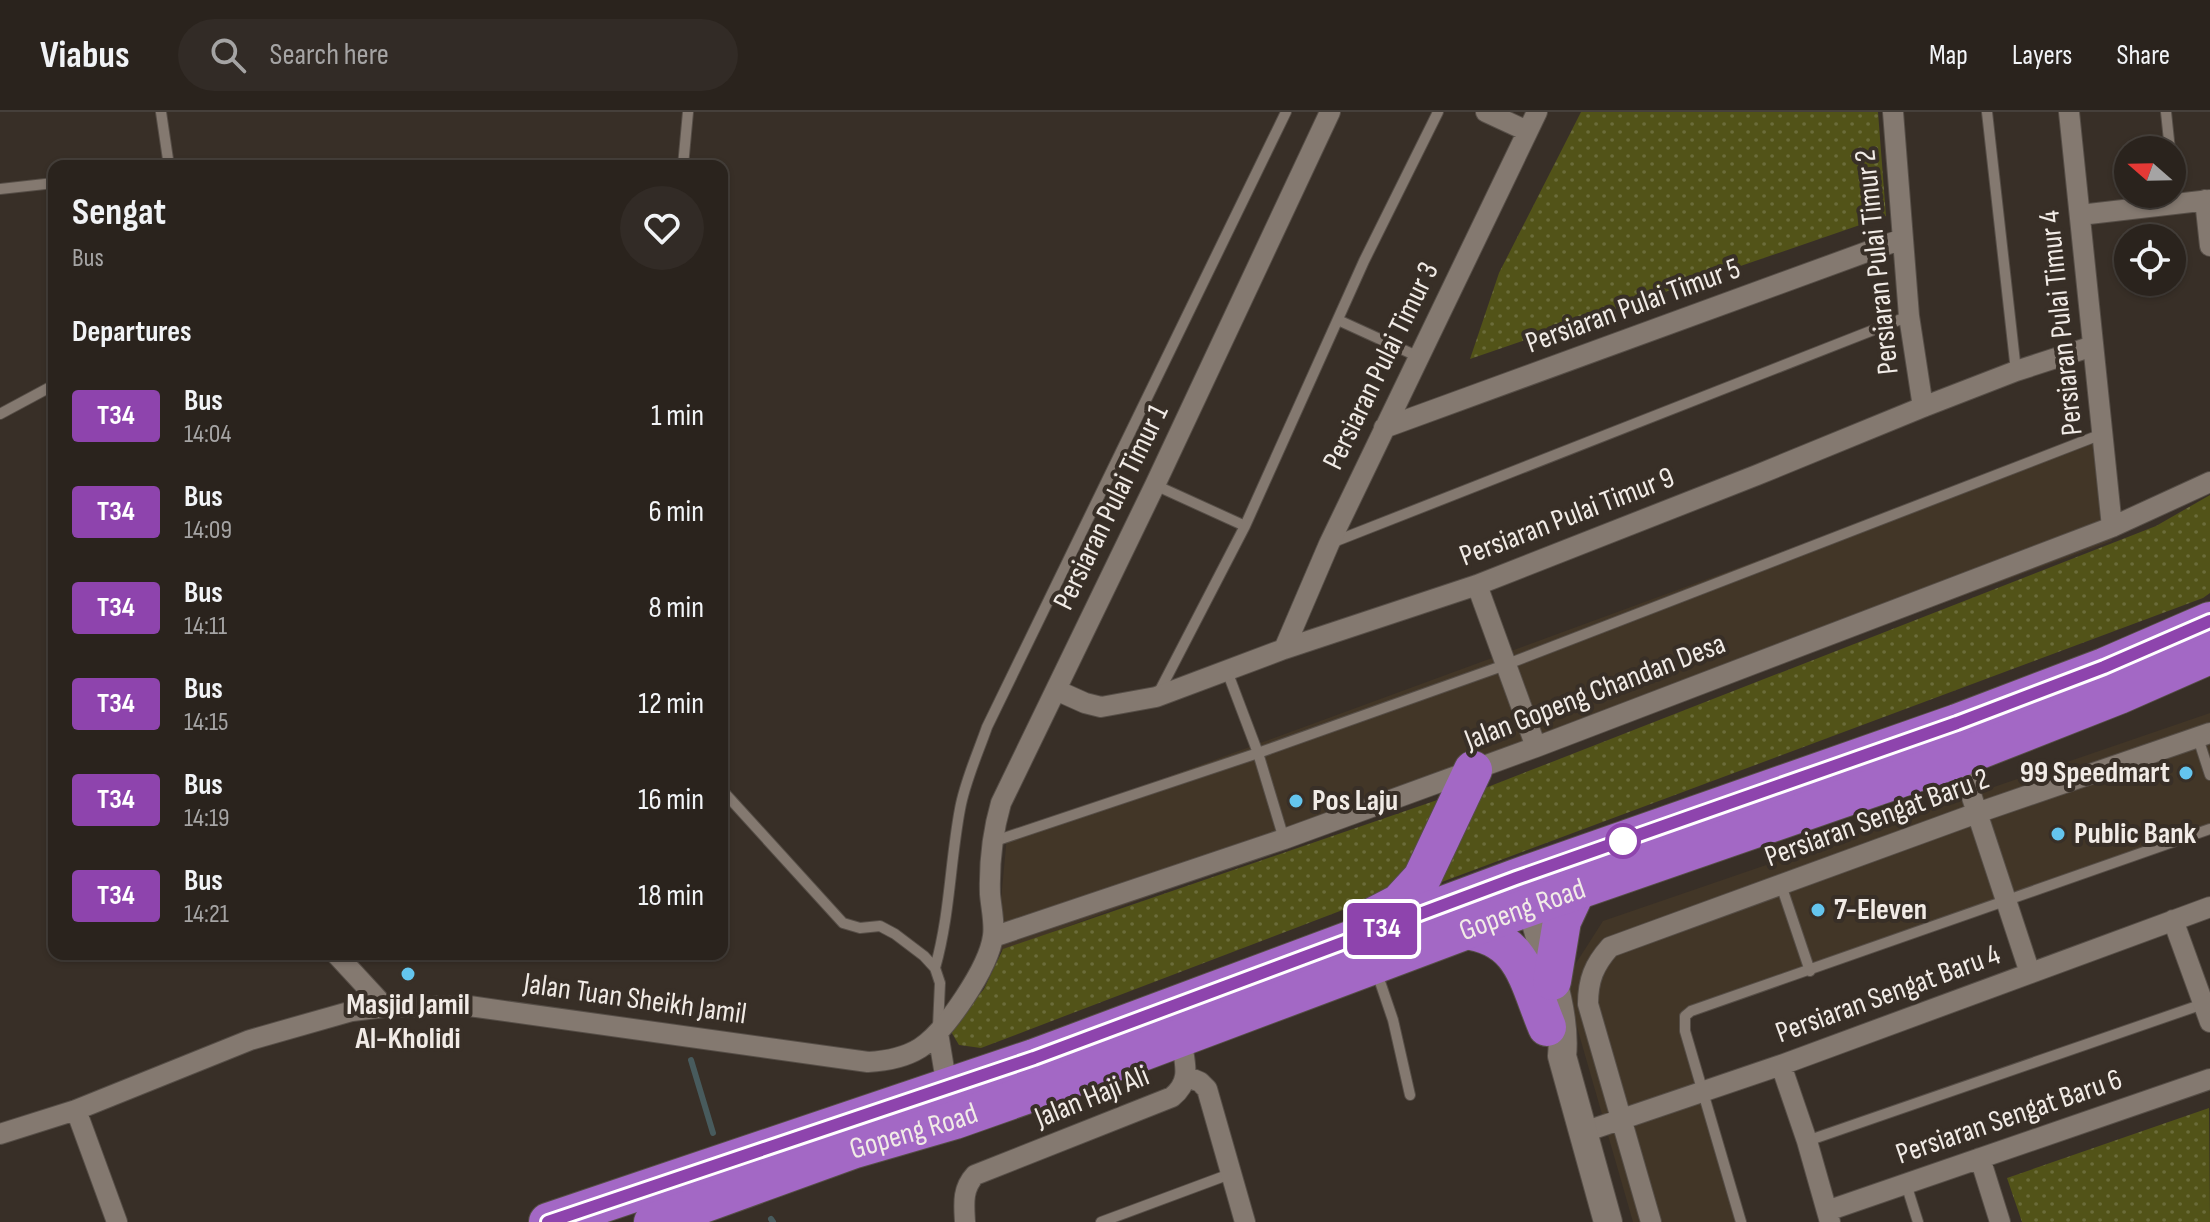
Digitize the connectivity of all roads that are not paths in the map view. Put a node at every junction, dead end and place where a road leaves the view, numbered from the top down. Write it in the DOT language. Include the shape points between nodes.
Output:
graph roads {
  1 [pos="161,112"];
  2 [pos="688,112"];
  3 [pos="1286,112"];
  4 [pos="1330,112"];
  5 [pos="1438,112"];
  6 [pos="1486,112"];
  7 [pos="1537,112"];
  8 [pos="1893,112"];
  9 [pos="1987,112"];
  10 [pos="2069,112"];
  11 [pos="2166,112"];
  12 [pos="1527,131"];
  13 [pos="2169,136"];
  14 [pos="168,160"];
  15 [pos="684,160"];
  16 [pos="48,184"];
  17 [pos="0,189"];
  18 [pos="2208,200"];
  19 [pos="2186,201"];
  20 [pos="2132,208"];
  21 [pos="2080,215"];
  22 [pos="1902,239"];
  23 [pos="2210,246"];
  24 [pos="1909,316"];
  25 [pos="1338,320"];
  26 [pos="2093,346"];
  27 [pos="1419,357"];
  28 [pos="2016,371"];
  29 [pos="48,388"];
  30 [pos="1923,407"];
  31 [pos="0,414"];
  32 [pos="1384,428"];
  33 [pos="2102,434"];
  34 [pos="2210,482"];
  35 [pos="1155,485"];
  36 [pos="1245,526"];
  37 [pos="2112,527"];
  38 [pos="1329,544"];
  39 [pos="1477,585"];
  40 [pos="2210,621"];
  41 [pos="1284,649"];
  42 [pos="2210,655"];
  43 [pos="1505,665"];
  44 [pos="1227,671"];
  45 [pos="1056,690"];
  46 [pos="1156,697"];
  47 [pos="2204,736"];
  48 [pos="1536,747"];
  49 [pos="1258,753"];
  50 [pos="1959,758"];
  51 [pos="1473,770"];
  52 [pos="2210,775"];
  53 [pos="1763,793"];
  54 [pos="728,797"];
  55 [pos="1977,813"];
  56 [pos="2210,829"];
  57 [pos="1284,839"];
  58 [pos="990,843"];
  59 [pos="1781,885"];
  60 [pos="1576,891"];
  61 [pos="2007,903"];
  62 [pos="1522,905"];
  63 [pos="2210,907"];
  64 [pos="2173,920"];
  65 [pos="1464,930"];
  66 [pos="993,937"];
  67 [pos="1320,951"];
  68 [pos="342,960"];
  69 [pos="1374,964"];
  70 [pos="935,968"];
  71 [pos="1810,971"];
  72 [pos="2030,973"];
  73 [pos="1552,981"];
  74 [pos="385,1007"];
  75 [pos="2207,1013"];
  76 [pos="938,1033"];
  77 [pos="1181,1038"];
  78 [pos="1555,1041"];
  79 [pos="1781,1065"];
  80 [pos="1186,1076"];
  81 [pos="2210,1079"];
  82 [pos="1057,1084"];
  83 [pos="947,1087"];
  84 [pos="1703,1092"];
  85 [pos="1410,1095"];
  86 [pos="76,1110"];
  87 [pos="1620,1120"];
  88 [pos="1584,1132"];
  89 [pos="0,1134"];
  90 [pos="1807,1141"];
  91 [pos="855,1149"];
  92 [pos="1980,1158"];
  93 [pos="1230,1174"];
  94 [pos="1906,1184"];
  95 [pos="1829,1216"];
  96 [pos="117,1222"];
  97 [pos="548,1222"];
  98 [pos="653,1222"];
  99 [pos="965,1222"];
  100 [pos="1101,1222"];
  101 [pos="1245,1222"];
  102 [pos="1608,1222"];
  103 [pos="1651,1222"];
  104 [pos="1741,1222"];
  105 [pos="1918,1222"];
  106 [pos="2000,1222"];
  1 -- 14 [label="lane"];
  2 -- 15 [label="lane"];
  3 -- 70 [label="lane" via="987,727 961,805"];
  4 -- 35 [label="street, Persiaran Pulai Timur 1"];
  5 -- 25 [label="lane"];
  6 -- 12 [label="street"];
  7 -- 12 [label="street, Persiaran Pulai Timur 3"];
  8 -- 22 [label="street, Persiaran Pulai Timur 2"];
  9 -- 28 [label="lane"];
  10 -- 21 [label="street, Persiaran Pulai Timur 4"];
  11 -- 13 [label="lane"];
  12 -- 27 [label="street, Persiaran Pulai Timur 3"];
  16 -- 17 [label="lane"];
  18 -- 19 [label="street"];
  18 -- 23 [label="street"];
  20 -- 21 [label="street"];
  21 -- 26 [label="street, Persiaran Pulai Timur 4"];
  22 -- 24 [label="street, Persiaran Pulai Timur 2"];
  22 -- 32 [label="street, Persiaran Pulai Timur 5"];
  24 -- 30 [label="street, Persiaran Pulai Timur 2"];
  24 -- 38 [label="lane"];
  25 -- 27 [label="lane"];
  25 -- 36 [label="lane"];
  26 -- 28 [label="street, Persiaran Pulai Timur 9"];
  26 -- 33 [label="street, Persiaran Pulai Timur 4"];
  27 -- 32 [label="street, Persiaran Pulai Timur 3"];
  28 -- 30 [label="street, Persiaran Pulai Timur 9"];
  29 -- 31 [label="lane"];
  30 -- 39 [label="street, Persiaran Pulai Timur 9"];
  32 -- 38 [label="street, Persiaran Pulai Timur 3"];
  33 -- 37 [label="street, Persiaran Pulai Timur 4"];
  33 -- 43 [label="lane"];
  34 -- 37 [label="street, Jalan Gopeng Chandan Desa"];
  35 -- 36 [label="lane"];
  35 -- 45 [label="street, Persiaran Pulai Timur 1"];
  36 -- 46 [label="lane"];
  37 -- 48 [label="street, Jalan Gopeng Chandan Desa"];
  38 -- 41 [label="street, Persiaran Pulai Timur 3"];
  39 -- 41 [label="street, Persiaran Pulai Timur 9"];
  39 -- 43 [label="street"];
  40 -- 53 [label="highway, Gopeng Road" via="2075,678"];
  41 -- 44 [label="street, Persiaran Pulai Timur 9"];
  42 -- 50 [label="highway, Gopeng Road"];
  43 -- 48 [label="street"];
  43 -- 49 [label="lane"];
  44 -- 46 [label="street, Persiaran Pulai Timur 9"];
  44 -- 49 [label="lane"];
  45 -- 46 [label="street, Persiaran Pulai Timur 9" via="1101,707"];
  45 -- 58 [label="street, Persiaran Pulai Timur 1" via="1001,803"];
  47 -- 52 [label="lane"];
  47 -- 55 [label="street, Persiaran Sengat Baru 2"];
  48 -- 51 [label="street, Jalan Gopeng Chandan Desa"];
  49 -- 57 [label="lane"];
  49 -- 58 [label="lane"];
  50 -- 55 [label="street"];
  50 -- 60 [label="highway, Gopeng Road"];
  51 -- 57 [label="street, Jalan Gopeng Chandan Desa"];
  51 -- 67 [label="highway" via="1432,861 1412,891"];
  53 -- 62 [label="highway" via="1704,824 1550,882"];
  53 -- 67 [label="highway, Gopeng Road"];
  54 -- 70 [label="lane" via="843,923 880,926"];
  55 -- 59 [label="street, Persiaran Sengat Baru 2"];
  55 -- 61 [label="street"];
  56 -- 61 [label="lane"];
  57 -- 66 [label="street, Jalan Gopeng Chandan Desa"];
  58 -- 66 [label="street, Persiaran Pulai Timur 1"];
  59 -- 71 [label="lane"];
  59 -- 87 [label="street, Persiaran Sengat Baru 2" via="1610,947 1597,961 1588,983 1588,1004"];
  60 -- 62 [label="highway, Gopeng Road"];
  60 -- 73 [label="highway" via="1560,930"];
  61 -- 71 [label="lane"];
  61 -- 72 [label="street"];
  62 -- 65 [label="highway, Gopeng Road"];
  62 -- 67 [label="highway" via="1487,903 1377,944"];
  62 -- 73 [label="street"];
  62 -- 78 [label="street"];
  63 -- 64 [label="street, Persiaran Sengat Baru 4"];
  64 -- 72 [label="street, Persiaran Sengat Baru 4"];
  64 -- 75 [label="street"];
  65 -- 69 [label="highway, Gopeng Road"];
  65 -- 78 [label="highway" via="1507,944"];
  66 -- 76 [label="street, Jalan Tuan Sheikh Jamil" via="980,970"];
  67 -- 83 [label="highway, Gopeng Road"];
  68 -- 74 [label="street"];
  69 -- 77 [label="highway, Gopeng Road"];
  69 -- 85 [label="lane"];
  70 -- 76 [label="lane" via="940,983"];
  71 -- 84 [label="lane" via="1685,1016"];
  72 -- 79 [label="street, Persiaran Sengat Baru 4"];
  73 -- 78 [label="street" via="1564,1040"];
  74 -- 76 [label="street, Jalan Tuan Sheikh Jamil" via="469,1006 868,1062 904,1057"];
  74 -- 86 [label="street, Jalan Tuan Sheikh Jamil" via="250,1040"];
  75 -- 90 [label="lane"];
  76 -- 83 [label="street"];
  77 -- 80 [label="street, Jalan Haji Ali"];
  77 -- 82 [label="highway, Gopeng Road"];
  78 -- 88 [label="street"];
  79 -- 84 [label="street, Persiaran Sengat Baru 4"];
  79 -- 90 [label="street"];
  80 -- 93 [label="street" via="1207,1089"];
  80 -- 99 [label="street, Jalan Haji Ali" via="1183,1088 1172,1097 975,1175 964,1195"];
  81 -- 92 [label="street, Persiaran Sengat Baru 6"];
  82 -- 83 [label="highway" via="1039,1082 976,1100"];
  82 -- 91 [label="highway, Gopeng Road"];
  83 -- 91 [label="highway" via="909,1121 864,1138"];
  83 -- 97 [label="highway, Gopeng Road"];
  84 -- 87 [label="street, Persiaran Sengat Baru 4"];
  84 -- 104 [label="lane"];
  86 -- 89 [label="street, Jalan Tuan Sheikh Jamil"];
  86 -- 96 [label="street"];
  87 -- 88 [label="street, Persiaran Sengat Baru 4"];
  87 -- 103 [label="street"];
  88 -- 102 [label="street"];
  90 -- 95 [label="street"];
  91 -- 98 [label="highway, Gopeng Road"];
  92 -- 94 [label="street, Persiaran Sengat Baru 6"];
  92 -- 106 [label="street"];
  93 -- 100 [label="lane"];
  93 -- 101 [label="street"];
  94 -- 95 [label="street, Persiaran Sengat Baru 6"];
  94 -- 105 [label="lane"];
}
